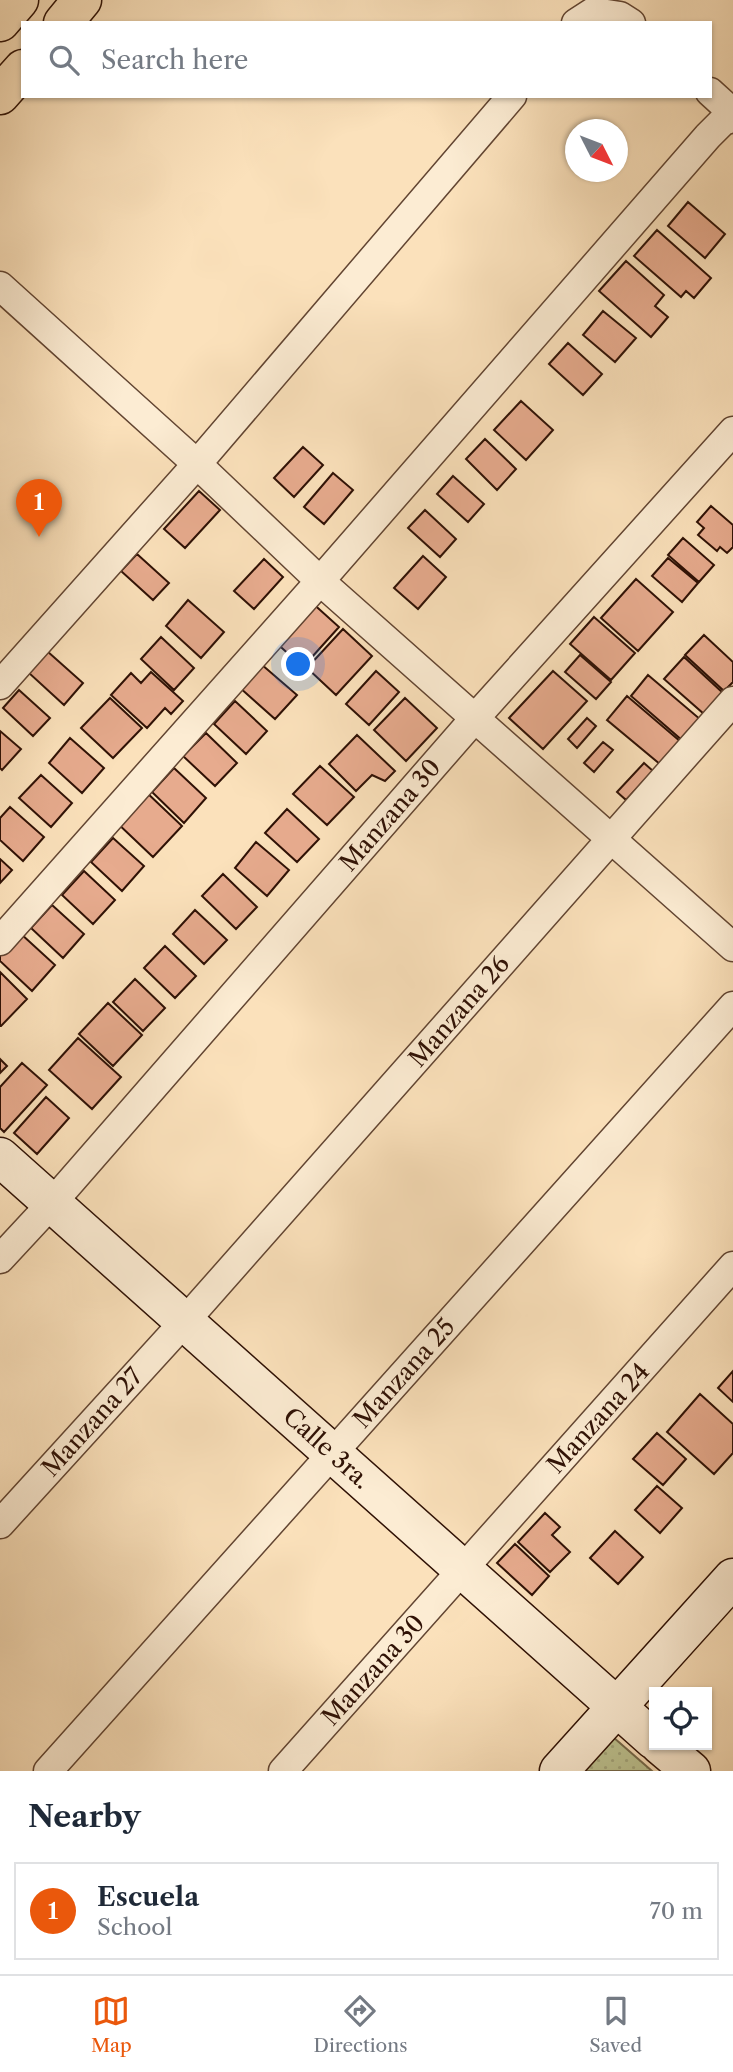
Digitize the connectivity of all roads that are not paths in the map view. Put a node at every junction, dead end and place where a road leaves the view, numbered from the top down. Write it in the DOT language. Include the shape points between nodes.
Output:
graph roads {
  1 [pos="19,0"];
  2 [pos="82,0"];
  3 [pos="65,21"];
  4 [pos="579,21"];
  5 [pos="628,21"];
  6 [pos="0,22"];
  7 [pos="21,71"];
  8 [pos="712,94"];
  9 [pos="0,95"];
  10 [pos="510,98"];
  11 [pos="733,116"];
  12 [pos="0,286"];
  13 [pos="733,431"];
  14 [pos="197,464"];
  15 [pos="320,581"];
  16 [pos="0,685"];
  17 [pos="733,701"];
  18 [pos="474,718"];
  19 [pos="611,839"];
  20 [pos="0,940"];
  21 [pos="733,947"];
  22 [pos="733,1006"];
  23 [pos="0,1157"];
  24 [pos="52,1203"];
  25 [pos="0,1259"];
  26 [pos="733,1266"];
  27 [pos="185,1321"];
  28 [pos="333,1453"];
  29 [pos="0,1524"];
  30 [pos="463,1569"];
  31 [pos="733,1578"];
  32 [pos="616,1708"];
  33 [pos="649,1736"];
  34 [pos="666,1750"];
  35 [pos="48,1771"];
  36 [pos="283,1771"];
  37 [pos="559,1771"];
  38 [pos="691,1771"];
  1 -- 6 [label="main road"];
  2 -- 3 [label="main road"];
  4 -- 5 [label="street" via="593,12"];
  7 -- 9 [label="main road"];
  8 -- 11 [label="street"];
  10 -- 14 [label="street"];
  11 -- 15 [label="street" via="708,136"];
  12 -- 14 [label="street"];
  13 -- 18 [label="street, Manzana 30"];
  14 -- 15 [label="street"];
  14 -- 16 [label="street"];
  15 -- 18 [label="street"];
  15 -- 20 [label="street"];
  17 -- 19 [label="street, Manzana 26"];
  18 -- 19 [label="street"];
  18 -- 24 [label="street, Manzana 30"];
  19 -- 21 [label="street"];
  19 -- 27 [label="street, Manzana 26"];
  22 -- 28 [label="street, Manzana 25"];
  23 -- 24 [label="main road, Calle 3ra."];
  24 -- 25 [label="street, Manzana 30"];
  24 -- 27 [label="main road, Calle 3ra."];
  26 -- 30 [label="street, Manzana 24"];
  27 -- 28 [label="main road, Calle 3ra."];
  27 -- 29 [label="street, Manzana 27"];
  28 -- 30 [label="main road, Calle 3ra."];
  28 -- 35 [label="street, Manzana 25"];
  30 -- 32 [label="main road, Calle 3ra."];
  30 -- 36 [label="street, Manzana 30"];
  31 -- 32 [label="main road"];
  32 -- 33 [label="main road, Calle 3ra."];
  32 -- 37 [label="main road"];
  34 -- 38 [label="main road"];
}
